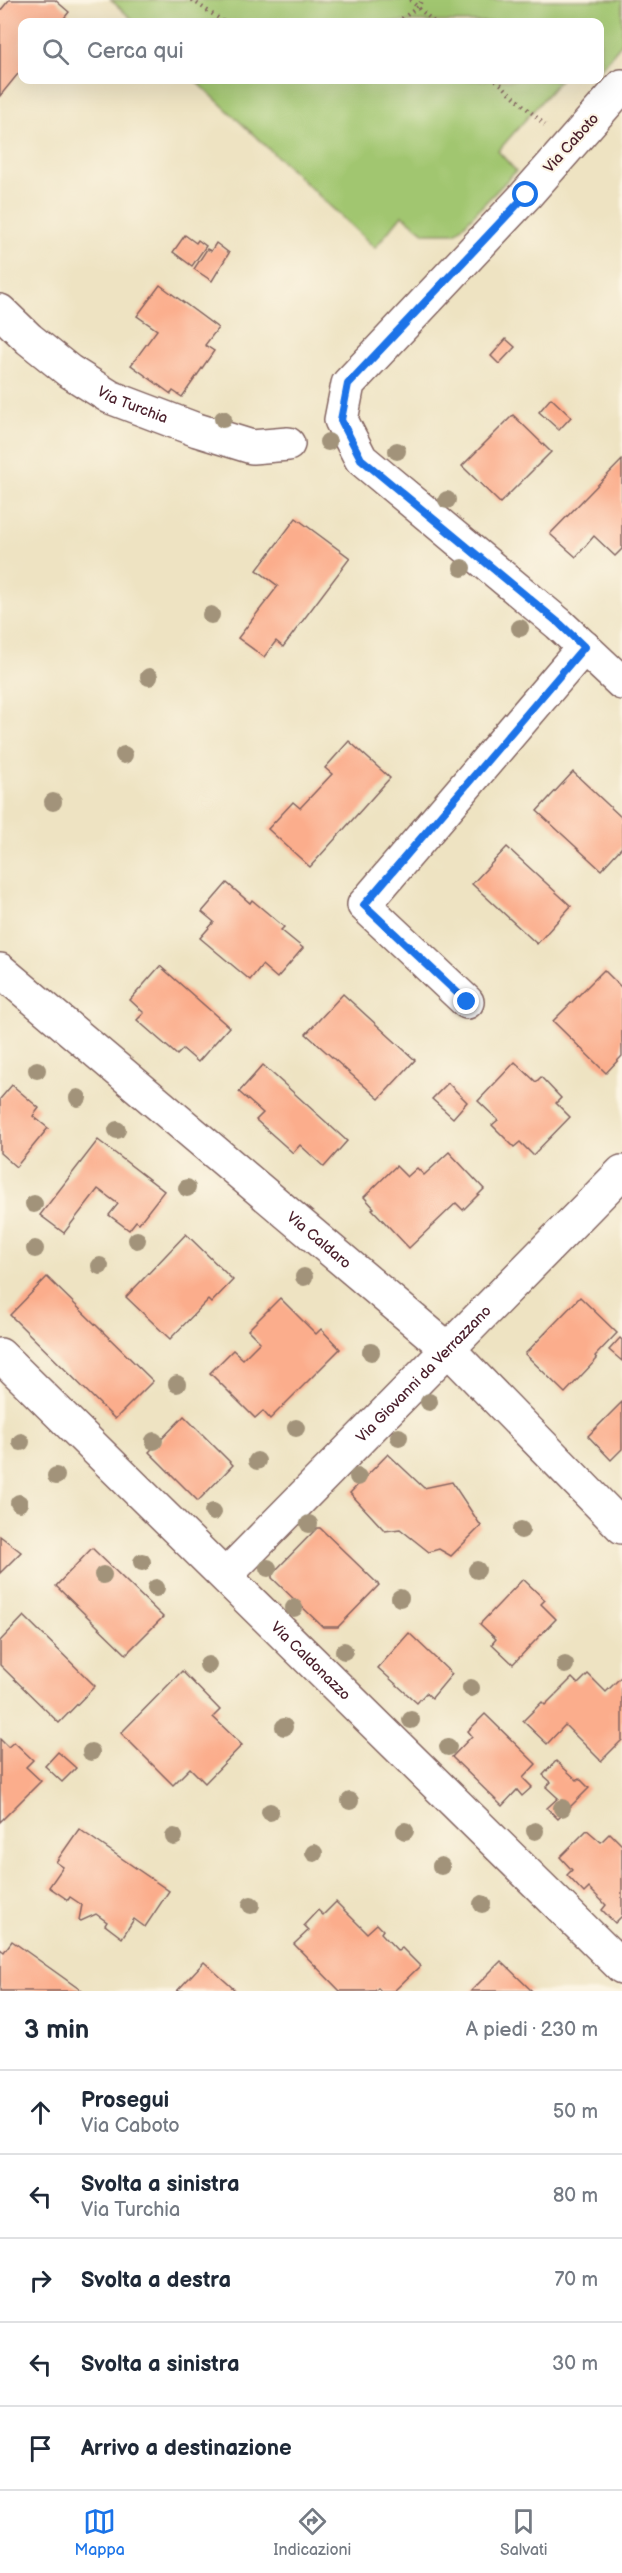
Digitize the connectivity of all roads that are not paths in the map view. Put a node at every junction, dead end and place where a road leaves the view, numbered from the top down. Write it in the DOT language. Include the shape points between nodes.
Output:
graph roads {
  1 [pos="622,86"];
  2 [pos="0,311"];
  3 [pos="288,444"];
  4 [pos="584,647"];
  5 [pos="622,683"];
  6 [pos="0,970"];
  7 [pos="467,1002"];
  8 [pos="622,1172"];
  9 [pos="449,1350"];
  10 [pos="0,1355"];
  11 [pos="622,1527"];
  12 [pos="226,1575"];
  13 [pos="622,1967"];
  1 -- 4 [label="street, Via Caboto" via="526,195 348,384 341,420 361,459"];
  2 -- 3 [label="street, Via Turchia" via="69,371 110,397 252,447"];
  4 -- 5 [label="street"];
  4 -- 7 [label="street" via="364,905"];
  6 -- 9 [label="street, Via Caldaro"];
  8 -- 9 [label="street, Via Giovanni da Verrazzano"];
  9 -- 11 [label="street, Via Caldaro"];
  9 -- 12 [label="street, Via Giovanni da Verrazzano"];
  10 -- 12 [label="street, Via Caldonazzo"];
  12 -- 13 [label="street, Via Caldonazzo"];
}
